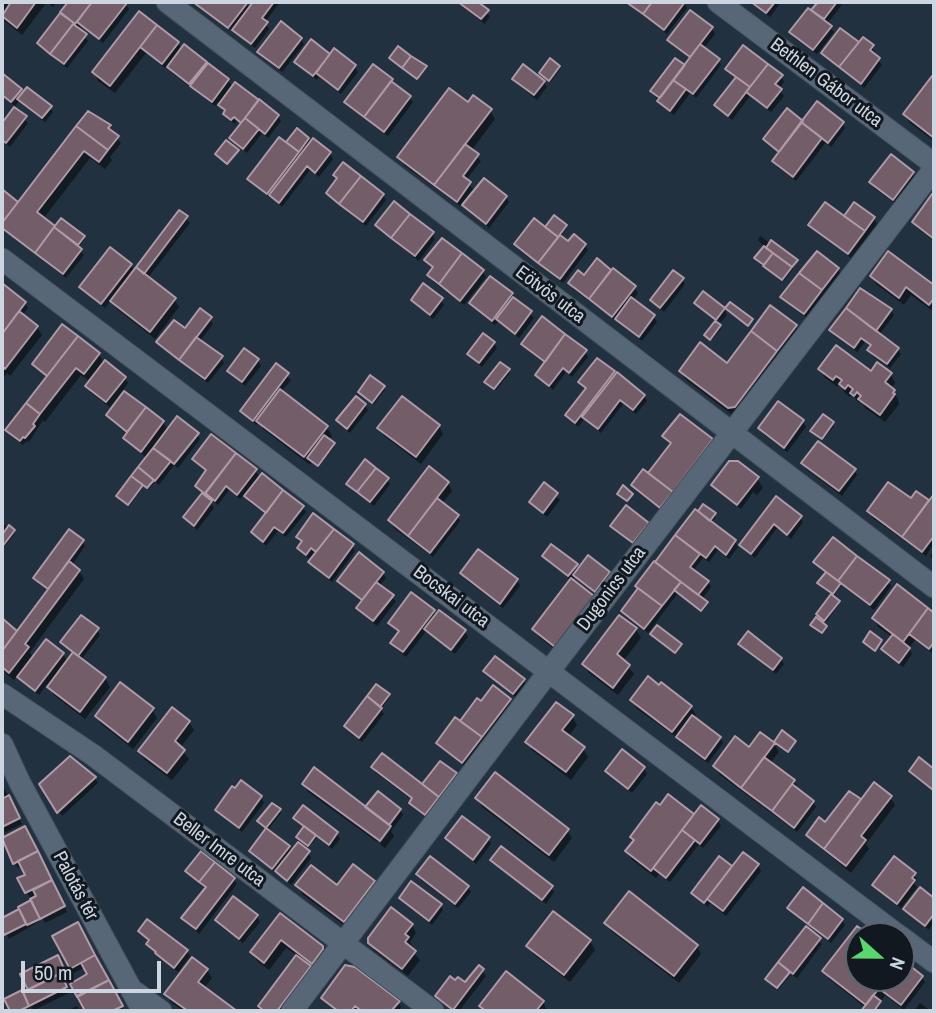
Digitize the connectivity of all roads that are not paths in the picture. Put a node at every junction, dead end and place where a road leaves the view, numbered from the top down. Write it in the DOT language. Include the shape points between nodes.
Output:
graph roads {
  1 [pos="167,2"];
  2 [pos="718,2"];
  3 [pos="934,167"];
  4 [pos="2,259"];
  5 [pos="731,433"];
  6 [pos="934,587"];
  7 [pos="550,670"];
  8 [pos="2,694"];
  9 [pos="2,744"];
  10 [pos="880,922"];
  11 [pos="343,944"];
  12 [pos="915,948"];
  13 [pos="934,962"];
  14 [pos="131,989"];
  15 [pos="143,1011"];
  16 [pos="161,1011"];
  17 [pos="292,1011"];
  18 [pos="433,1011"];
  1 -- 5 [label="street, Eötvös utca"];
  2 -- 3 [label="street, Bethlen Gábor utca"];
  3 -- 5 [label="street, Dugonics utca"];
  4 -- 7 [label="street, Bocskai utca"];
  5 -- 6 [label="street, Eötvös utca"];
  5 -- 7 [label="street, Dugonics utca"];
  7 -- 10 [label="street, Bocskai utca"];
  7 -- 11 [label="street, Dugonics utca"];
  8 -- 11 [label="street, Beller Imre utca" via="93,755"];
  9 -- 14 [label="street, Palotás tér"];
  11 -- 17 [label="street, Dugonics utca"];
  11 -- 18 [label="street, Beller Imre utca"];
  12 -- 13 [label="street, Bocskai utca"];
  14 -- 15 [label="street, Palotás tér"];
  14 -- 16 [label="street, Palotás tér"];
}
